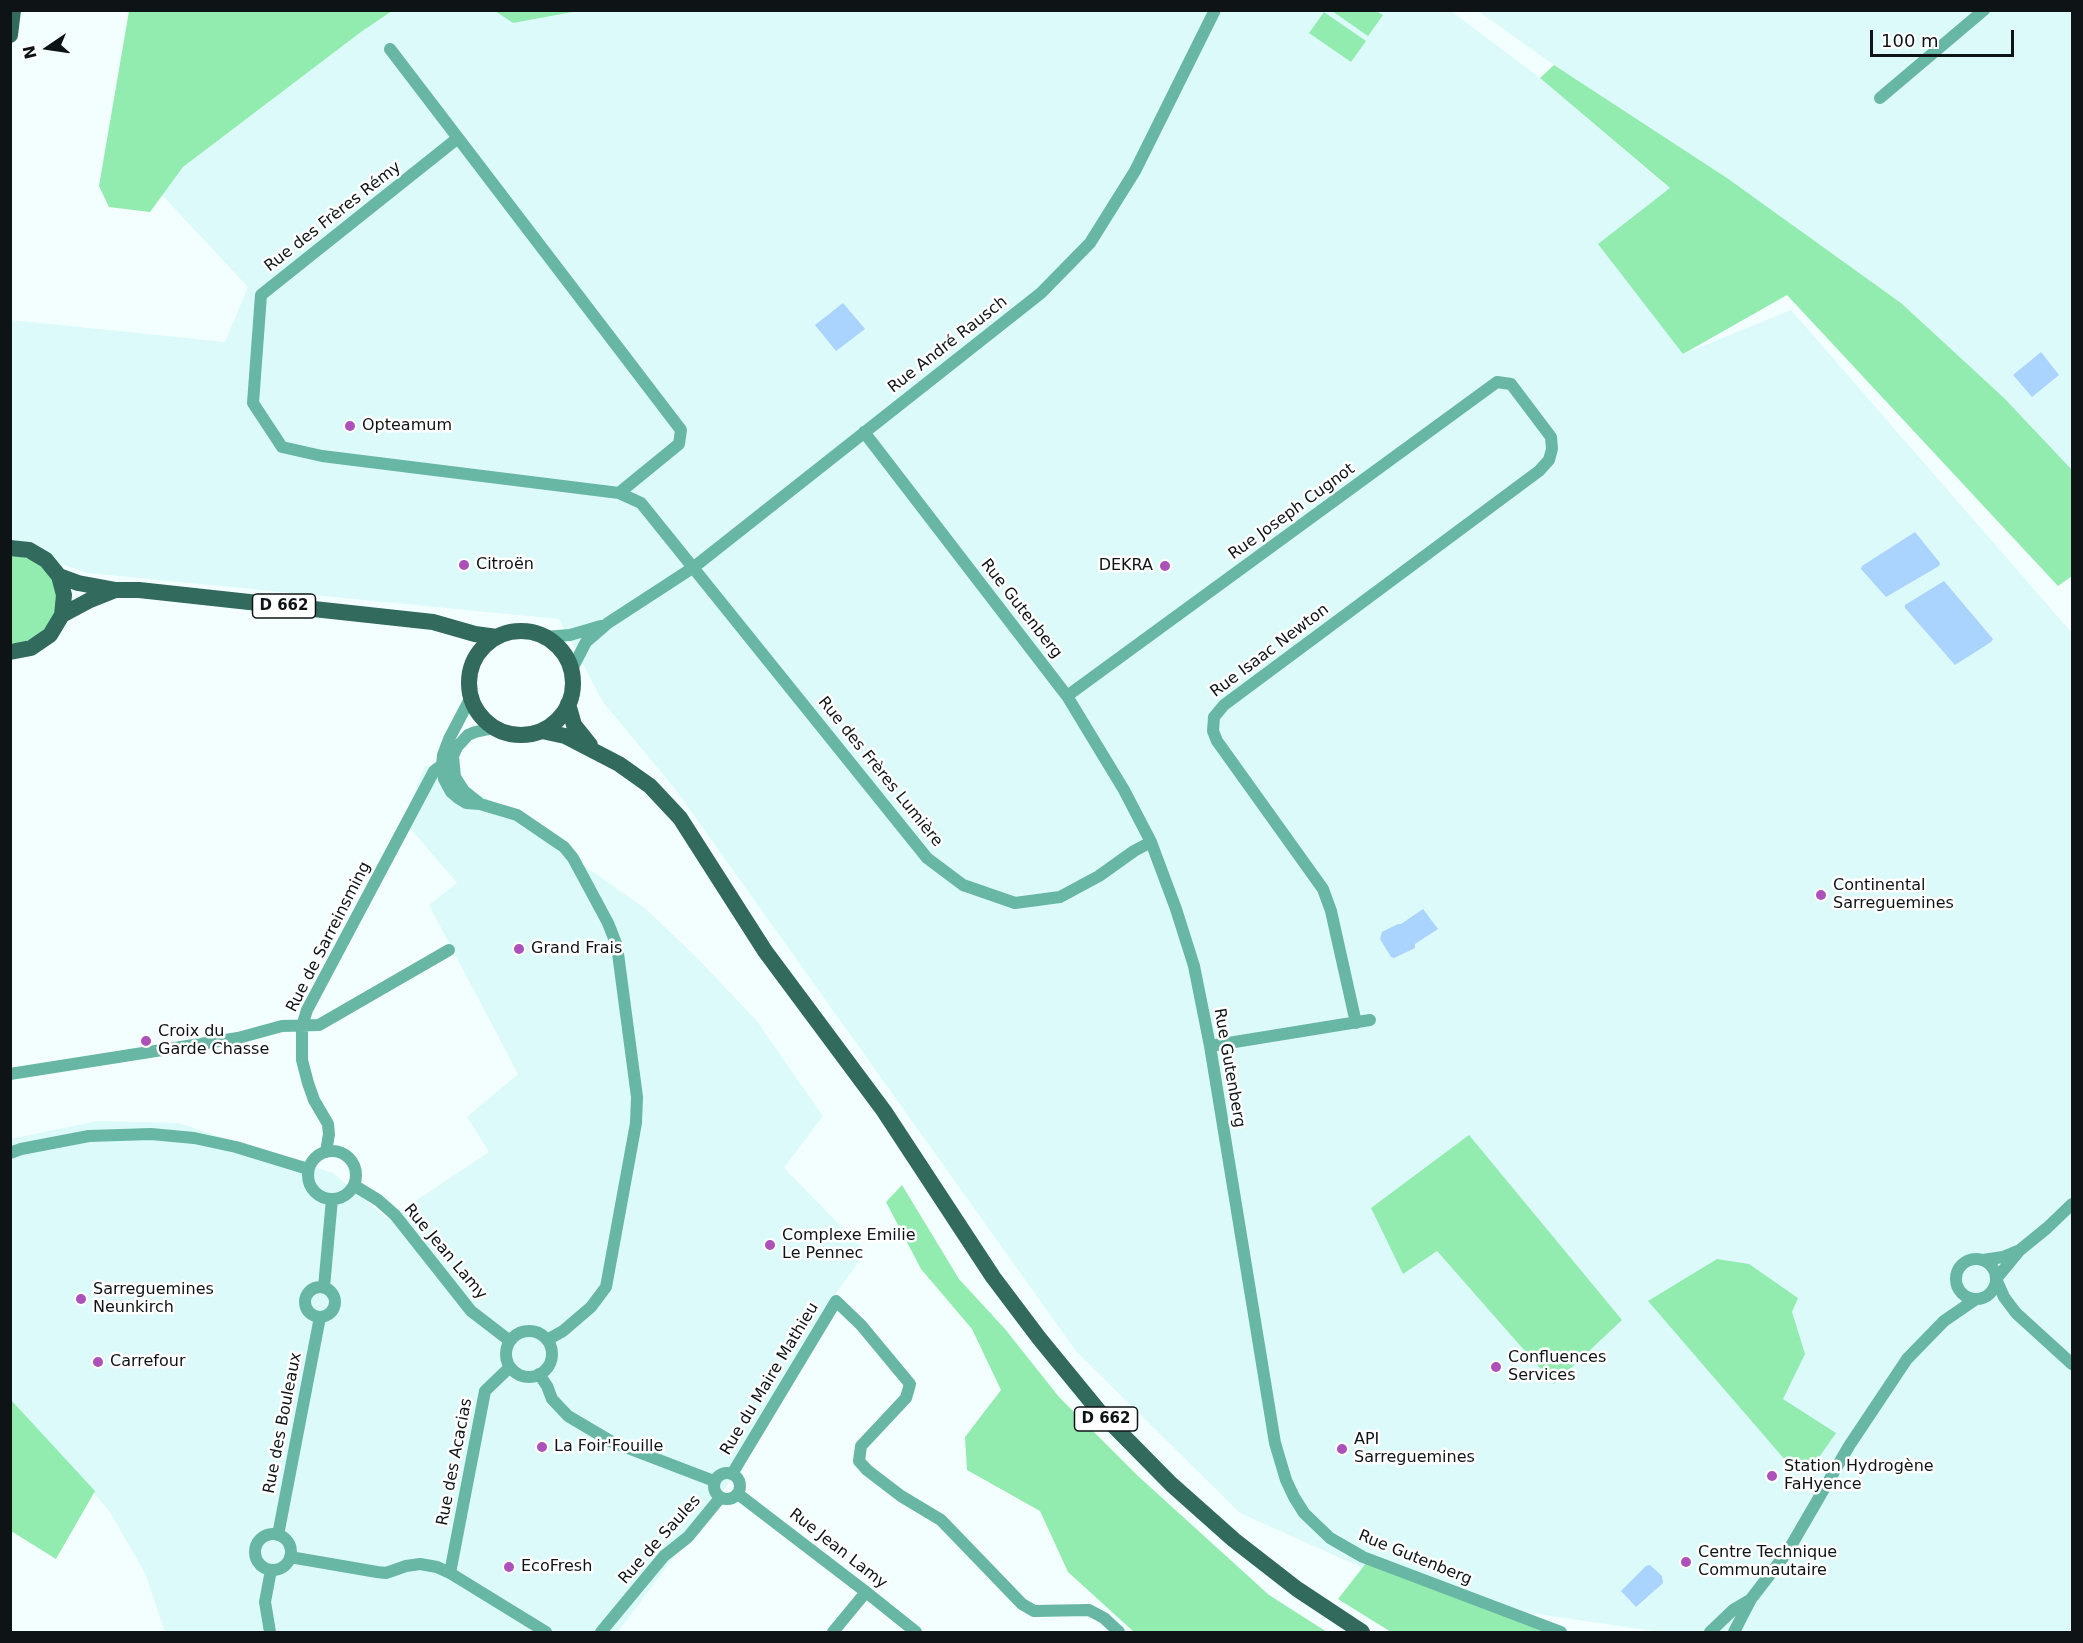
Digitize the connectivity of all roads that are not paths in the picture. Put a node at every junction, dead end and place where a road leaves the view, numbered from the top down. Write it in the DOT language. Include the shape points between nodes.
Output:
graph roads {
  1 [pos="14,10"];
  2 [pos="1215,10"];
  3 [pos="1984,10"];
  4 [pos="10,36"];
  5 [pos="390,49"];
  6 [pos="1880,98"];
  7 [pos="458,138"];
  8 [pos="1531,410"];
  9 [pos="864,432"];
  10 [pos="619,493"];
  11 [pos="10,548"];
  12 [pos="694,567"];
  13 [pos="59,576"];
  14 [pos="116,590"];
  15 [pos="62,615"];
  16 [pos="608,623"];
  17 [pos="452,627"];
  18 [pos="497,637"];
  19 [pos="545,637"];
  20 [pos="10,652"];
  21 [pos="472,665"];
  22 [pos="571,671"];
  23 [pos="1067,696"];
  24 [pos="471,697"];
  25 [pos="568,704"];
  26 [pos="494,728"];
  27 [pos="542,731"];
  28 [pos="595,750"];
  29 [pos="442,765"];
  30 [pos="480,804"];
  31 [pos="1151,843"];
  32 [pos="449,950"];
  33 [pos="1370,1020"];
  34 [pos="1356,1023"];
  35 [pos="302,1026"];
  36 [pos="1210,1046"];
  37 [pos="10,1074"];
  38 [pos="326,1152"];
  39 [pos="10,1153"];
  40 [pos="308,1170"];
  41 [pos="355,1186"];
  42 [pos="332,1199"];
  43 [pos="2073,1204"];
  44 [pos="2020,1250"];
  45 [pos="1983,1260"];
  46 [pos="1996,1279"];
  47 [pos="1957,1285"];
  48 [pos="324,1287"];
  49 [pos="1979,1298"];
  50 [pos="2016,1313"];
  51 [pos="320,1317"];
  52 [pos="1944,1321"];
  53 [pos="547,1340"];
  54 [pos="510,1341"];
  55 [pos="2073,1364"];
  56 [pos="510,1367"];
  57 [pos="539,1374"];
  58 [pos="732,1474"];
  59 [pos="714,1481"];
  60 [pos="738,1494"];
  61 [pos="720,1498"];
  62 [pos="278,1535"];
  63 [pos="291,1557"];
  64 [pos="271,1570"];
  65 [pos="450,1573"];
  66 [pos="866,1592"];
  67 [pos="1751,1599"];
  68 [pos="270,1632"];
  69 [pos="546,1632"];
  70 [pos="601,1632"];
  71 [pos="833,1632"];
  72 [pos="916,1632"];
  73 [pos="1119,1632"];
  74 [pos="1362,1632"];
  75 [pos="1561,1632"];
  76 [pos="1710,1632"];
  77 [pos="1734,1632"];
  1 -- 4 [label="main road"];
  2 -- 9 [label="street, Rue André Rausch" via="1135,171 1090,243 1041,293"];
  3 -- 6 [label="street"];
  5 -- 7 [label="street"];
  7 -- 10 [label="street" via="681,430 679,444"];
  7 -- 10 [label="street, Rue des Frères Rémy" via="261,295 254,403 282,447 322,456"];
  8 -- 23 [label="street, Rue Joseph Cugnot" via="1511,384 1497,382"];
  8 -- 34 [label="street, Rue Isaac Newton" via="1551,437 1550,460 1539,471 1224,705 1214,717 1217,741 1323,889"];
  9 -- 12 [label="street, Rue André Rausch"];
  9 -- 23 [label="street, Rue Gutenberg"];
  10 -- 12 [label="street, Rue des Frères Rémy" via="641,503"];
  11 -- 13 [label="main road" via="38,554"];
  12 -- 16 [label="street, Rue André Rausch"];
  12 -- 31 [label="street, Rue des Frères Lumière" via="927,858 963,885 1015,903 1060,897"];
  13 -- 14 [label="main road, D 662"];
  13 -- 15 [label="main road" via="64,595"];
  14 -- 15 [label="main road, D 662"];
  14 -- 17 [label="main road, D 662"];
  15 -- 20 [label="main road" via="42,643"];
  16 -- 19 [label="street, Rue André Rausch" via="577,634"];
  16 -- 22 [label="street, Rue André Rausch" via="586,642"];
  17 -- 18 [label="main road, D 662"];
  17 -- 21 [label="main road" via="466,645"];
  18 -- 19 [label="main road" via="526,632"];
  18 -- 21 [label="main road" via="482,648"];
  19 -- 22 [label="main road" via="561,651"];
  21 -- 24 [label="main road"];
  22 -- 25 [label="main road"];
  23 -- 31 [label="street, Rue Gutenberg"];
  24 -- 26 [label="main road" via="483,720"];
  24 -- 29 [label="street, Rue de Sarreinsming" via="449,739"];
  25 -- 27 [label="main road" via="558,720"];
  25 -- 28 [label="main road, D 662" via="574,725"];
  26 -- 27 [label="main road" via="518,735"];
  26 -- 30 [label="street" via="468,735 453,756 454,777"];
  27 -- 28 [label="main road, D 662" via="565,736"];
  28 -- 74 [label="main road, D 662" via="650,786 680,818 765,951 884,1111 993,1277 1065,1371 1138,1452 1206,1516 1297,1589"];
  29 -- 30 [label="street" via="452,792 466,803"];
  29 -- 35 [label="street, Rue de Sarreinsming" via="434,771"];
  30 -- 53 [label="street" via="517,814 564,847 608,923 617,946 637,1097 636,1123 606,1287 591,1307"];
  31 -- 36 [label="street, Rue Gutenberg" via="1194,966"];
  32 -- 35 [label="street" via="319,1025"];
  33 -- 34 [label="street"];
  34 -- 36 [label="street"];
  35 -- 37 [label="street, Rue de Sarreinsming" via="282,1026 238,1038"];
  35 -- 38 [label="street" via="302,1060 314,1100 327,1124"];
  36 -- 75 [label="street, Rue Gutenberg" via="1275,1443 1294,1497 1314,1524 1345,1548"];
  38 -- 40 [label="street" via="313,1159"];
  38 -- 41 [label="street" via="341,1152 354,1162"];
  39 -- 40 [label="street" via="88,1136 151,1134 236,1147"];
  40 -- 42 [label="street" via="312,1189"];
  41 -- 42 [label="street" via="343,1197"];
  41 -- 54 [label="street, Rue Jean Lamy" via="395,1215 471,1311"];
  42 -- 48 [label="street, Rue des Bouleaux"];
  43 -- 44 [label="street"];
  44 -- 45 [label="street"];
  44 -- 46 [label="street"];
  45 -- 46 [label="street" via="1993,1268"];
  45 -- 47 [label="street" via="1965,1262 1957,1272"];
  46 -- 49 [label="street" via="1992,1291"];
  46 -- 50 [label="street"];
  47 -- 49 [label="street" via="1964,1295"];
  47 -- 52 [label="street" via="1954,1303"];
  48 -- 51 [label="street, Rue des Bouleaux" via="332,1292 335,1304 328,1315"];
  48 -- 51 [label="street" via="314,1288 305,1298 308,1311"];
  49 -- 50 [label="street" via="1997,1302"];
  49 -- 52 [label="street"];
  50 -- 55 [label="street"];
  51 -- 62 [label="street, Rue des Bouleaux"];
  52 -- 67 [label="street" via="1907,1359 1849,1446 1788,1551"];
  53 -- 54 [label="street" via="530,1330"];
  53 -- 57 [label="street" via="551,1358"];
  54 -- 56 [label="street" via="506,1356"];
  56 -- 57 [label="street" via="522,1376"];
  56 -- 65 [label="street, Rue des Acacias" via="485,1392"];
  57 -- 59 [label="street" via="552,1399 568,1416 612,1442"];
  58 -- 59 [label="street" via="718,1475"];
  58 -- 60 [label="street" via="738,1478"];
  58 -- 73 [label="street, Rue du Maire Mathieu" via="836,1301 910,1384 906,1398 861,1446 859,1461 901,1496 941,1521 1022,1604 1034,1611 1089,1610"];
  59 -- 61 [label="street" via="713,1488"];
  60 -- 61 [label="street" via="726,1500"];
  60 -- 66 [label="street, Rue Jean Lamy"];
  61 -- 70 [label="street, Rue de Saules" via="688,1536 664,1556"];
  62 -- 63 [label="street" via="290,1545"];
  62 -- 64 [label="street" via="266,1536 256,1549 260,1564"];
  63 -- 64 [label="street" via="284,1566"];
  63 -- 65 [label="street" via="386,1573 420,1564"];
  64 -- 68 [label="street" via="265,1602"];
  65 -- 69 [label="street"];
  66 -- 71 [label="street"];
  66 -- 72 [label="street, Rue Jean Lamy"];
  67 -- 76 [label="street"];
  67 -- 77 [label="street"];
}
